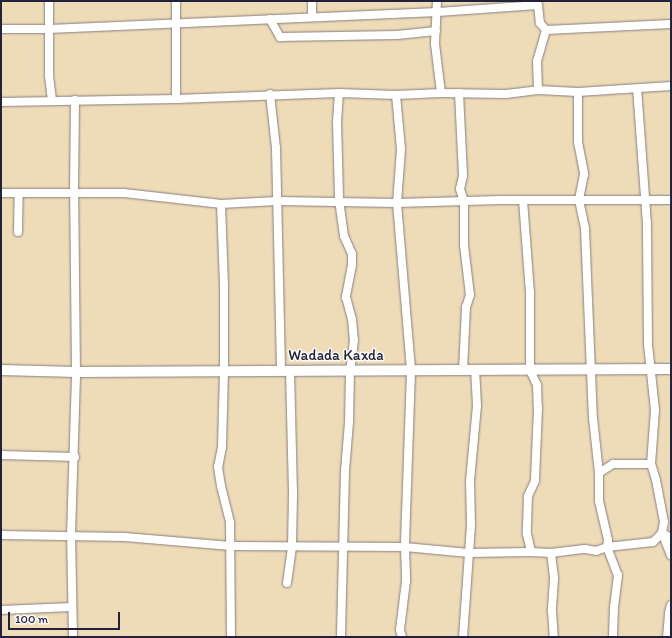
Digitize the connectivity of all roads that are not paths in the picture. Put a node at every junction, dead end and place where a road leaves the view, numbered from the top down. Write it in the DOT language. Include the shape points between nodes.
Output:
graph roads {
  1 [pos="49,1"];
  2 [pos="176,1"];
  3 [pos="312,1"];
  4 [pos="438,1"];
  5 [pos="438,12"];
  6 [pos="312,18"];
  7 [pos="270,19"];
  8 [pos="175,23"];
  9 [pos="671,24"];
  10 [pos="1,29"];
  11 [pos="49,29"];
  12 [pos="546,30"];
  13 [pos="436,31"];
  14 [pos="671,86"];
  15 [pos="637,88"];
  16 [pos="538,90"];
  17 [pos="578,92"];
  18 [pos="339,93"];
  19 [pos="441,93"];
  20 [pos="459,93"];
  21 [pos="270,94"];
  22 [pos="396,95"];
  23 [pos="176,99"];
  24 [pos="75,100"];
  25 [pos="52,101"];
  26 [pos="1,102"];
  27 [pos="1,193"];
  28 [pos="19,193"];
  29 [pos="74,193"];
  30 [pos="339,200"];
  31 [pos="523,200"];
  32 [pos="579,200"];
  33 [pos="644,200"];
  34 [pos="671,200"];
  35 [pos="276,201"];
  36 [pos="464,201"];
  37 [pos="397,202"];
  38 [pos="221,204"];
  39 [pos="18,232"];
  40 [pos="671,369"];
  41 [pos="1,370"];
  42 [pos="463,370"];
  43 [pos="475,370"];
  44 [pos="530,370"];
  45 [pos="592,370"];
  46 [pos="651,370"];
  47 [pos="224,371"];
  48 [pos="286,371"];
  49 [pos="350,371"];
  50 [pos="411,371"];
  51 [pos="76,372"];
  52 [pos="1,455"];
  53 [pos="75,457"];
  54 [pos="651,464"];
  55 [pos="599,473"];
  56 [pos="662,533"];
  57 [pos="1,535"];
  58 [pos="71,535"];
  59 [pos="671,538"];
  60 [pos="231,546"];
  61 [pos="292,546"];
  62 [pos="342,546"];
  63 [pos="607,547"];
  64 [pos="405,548"];
  65 [pos="531,552"];
  66 [pos="469,553"];
  67 [pos="551,553"];
  68 [pos="671,555"];
  69 [pos="287,583"];
  70 [pos="671,605"];
  71 [pos="72,607"];
  72 [pos="1,610"];
  73 [pos="73,637"];
  74 [pos="231,637"];
  75 [pos="341,637"];
  76 [pos="402,637"];
  77 [pos="463,637"];
  78 [pos="554,637"];
  79 [pos="613,637"];
  80 [pos="667,637"];
  1 -- 11 [label="street"];
  2 -- 8 [label="street"];
  3 -- 6 [label="street"];
  4 -- 5 [label="street"];
  5 -- 6 [label="street"];
  5 -- 12 [label="street" via="538,5 540,23"];
  5 -- 13 [label="street"];
  6 -- 7 [label="street"];
  7 -- 8 [label="street"];
  7 -- 13 [label="street" via="280,37 397,35"];
  8 -- 11 [label="street"];
  8 -- 23 [label="street"];
  9 -- 12 [label="street"];
  10 -- 11 [label="street"];
  11 -- 25 [label="street"];
  12 -- 16 [label="street" via="537,62"];
  13 -- 19 [label="street" via="435,44"];
  14 -- 15 [label="street"];
  15 -- 17 [label="street"];
  15 -- 33 [label="street"];
  16 -- 17 [label="street"];
  16 -- 20 [label="street" via="506,94"];
  17 -- 32 [label="street" via="578,142 584,174"];
  18 -- 21 [label="street"];
  18 -- 22 [label="street"];
  18 -- 30 [label="street" via="336,122"];
  19 -- 20 [label="street"];
  19 -- 22 [label="street"];
  20 -- 36 [label="street" via="463,176 460,189"];
  21 -- 23 [label="street"];
  21 -- 35 [label="street" via="276,148"];
  22 -- 37 [label="street" via="401,149"];
  23 -- 24 [label="street"];
  24 -- 25 [label="street"];
  24 -- 29 [label="street"];
  25 -- 26 [label="street"];
  27 -- 28 [label="street"];
  28 -- 29 [label="street"];
  28 -- 39 [label="street"];
  29 -- 38 [label="street" via="124,193"];
  29 -- 51 [label="street"];
  30 -- 35 [label="street"];
  30 -- 37 [label="street"];
  30 -- 49 [label="street" via="344,236 352,254 346,297 354,331"];
  31 -- 32 [label="street"];
  31 -- 36 [label="street"];
  31 -- 44 [label="street" via="530,293"];
  32 -- 33 [label="street"];
  32 -- 45 [label="street" via="585,229"];
  33 -- 34 [label="street"];
  33 -- 46 [label="street"];
  35 -- 38 [label="street"];
  35 -- 48 [label="street"];
  36 -- 37 [label="street"];
  36 -- 42 [label="street" via="464,245 470,295 466,307"];
  37 -- 50 [label="street"];
  38 -- 47 [label="street"];
  40 -- 46 [label="street, Wadada Kaxda"];
  41 -- 51 [label="street, Wadada Kaxda"];
  42 -- 43 [label="street, Wadada Kaxda"];
  42 -- 50 [label="street, Wadada Kaxda"];
  43 -- 44 [label="street, Wadada Kaxda"];
  43 -- 66 [label="street" via="477,406 470,481"];
  44 -- 45 [label="street, Wadada Kaxda"];
  44 -- 65 [label="street" via="537,385 538,408 535,482 528,496 527,534"];
  45 -- 46 [label="street, Wadada Kaxda"];
  45 -- 55 [label="street" via="593,418"];
  46 -- 54 [label="street" via="655,410"];
  47 -- 48 [label="street, Wadada Kaxda"];
  47 -- 51 [label="street, Wadada Kaxda"];
  47 -- 60 [label="street" via="222,447 218,467 230,524"];
  48 -- 49 [label="street, Wadada Kaxda"];
  48 -- 61 [label="street" via="293,493"];
  49 -- 50 [label="street, Wadada Kaxda"];
  49 -- 62 [label="street"];
  50 -- 64 [label="street"];
  51 -- 53 [label="street"];
  52 -- 53 [label="street"];
  53 -- 58 [label="street"];
  54 -- 55 [label="street" via="613,464"];
  54 -- 56 [label="street" via="662,508"];
  55 -- 63 [label="street" via="599,501 608,540"];
  56 -- 59 [label="street"];
  56 -- 63 [label="street" via="653,542"];
  56 -- 68 [label="street"];
  57 -- 58 [label="street"];
  58 -- 60 [label="street" via="159,538"];
  58 -- 71 [label="street"];
  60 -- 61 [label="street"];
  60 -- 74 [label="street"];
  61 -- 62 [label="street"];
  61 -- 69 [label="street"];
  62 -- 64 [label="street"];
  62 -- 75 [label="street"];
  63 -- 67 [label="street" via="596,551 585,549"];
  63 -- 79 [label="street" via="618,575"];
  64 -- 66 [label="street"];
  64 -- 76 [label="street" via="406,581 400,630"];
  65 -- 66 [label="street"];
  65 -- 67 [label="street"];
  66 -- 77 [label="street"];
  67 -- 78 [label="street" via="554,579"];
  70 -- 80 [label="street"];
  71 -- 72 [label="street"];
  71 -- 73 [label="street"];
}
